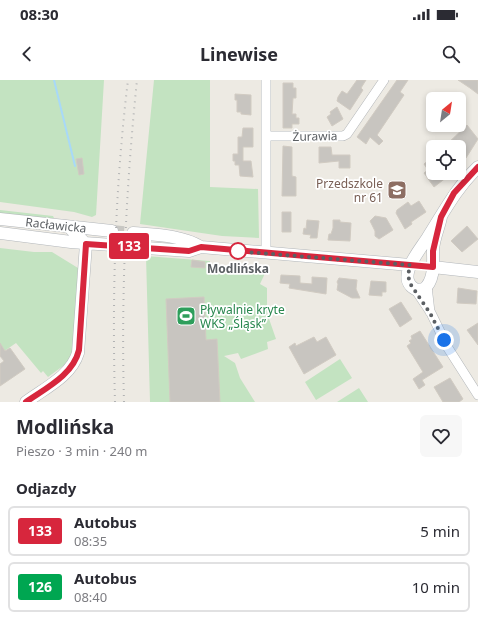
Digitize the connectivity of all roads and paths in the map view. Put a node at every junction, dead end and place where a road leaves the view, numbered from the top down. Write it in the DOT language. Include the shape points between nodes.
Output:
graph roads {
  1 [pos="266,80"];
  2 [pos="384,80"];
  3 [pos="266,136"];
  4 [pos="478,168"];
  5 [pos="0,219"];
  6 [pos="69,227"];
  7 [pos="0,233"];
  8 [pos="133,233"];
  9 [pos="86,244"];
  10 [pos="112,245"];
  11 [pos="132,246"];
  12 [pos="201,247"];
  13 [pos="427,249"];
  14 [pos="266,253"];
  15 [pos="410,265"];
  16 [pos="433,267"];
  17 [pos="478,272"];
  18 [pos="427,286"];
  19 [pos="414,289"];
  20 [pos="430,313"];
  21 [pos="478,395"];
  22 [pos="26,402"];
  1 -- 3 [label="street"];
  2 -- 3 [label="street, Żurawia" via="347,134 343,136"];
  3 -- 14 [label="street"];
  4 -- 13 [label="street" via="454,193"];
  5 -- 6 [label="street, Racławicka"];
  6 -- 9 [label="street"];
  6 -- 9 [label="street, Racławicka" via="110,231"];
  7 -- 9 [label="street, Racławicka"];
  8 -- 12 [label="street" via="191,241"];
  9 -- 10 [label="street, Racławicka"];
  9 -- 22 [label="street" via="79,350 76,360 68,371"];
  11 -- 12 [label="street" via="189,251"];
  12 -- 14 [label="street"];
  13 -- 15 [label="street" via="414,256"];
  13 -- 16 [label="street"];
  14 -- 15 [label="street"];
  15 -- 19 [label="street" via="409,280"];
  16 -- 17 [label="street"];
  16 -- 18 [label="street"];
  18 -- 19 [label="street" via="421,290"];
  18 -- 20 [label="street"];
  19 -- 20 [label="street"];
  20 -- 21 [label="street" via="448,348"];
}
